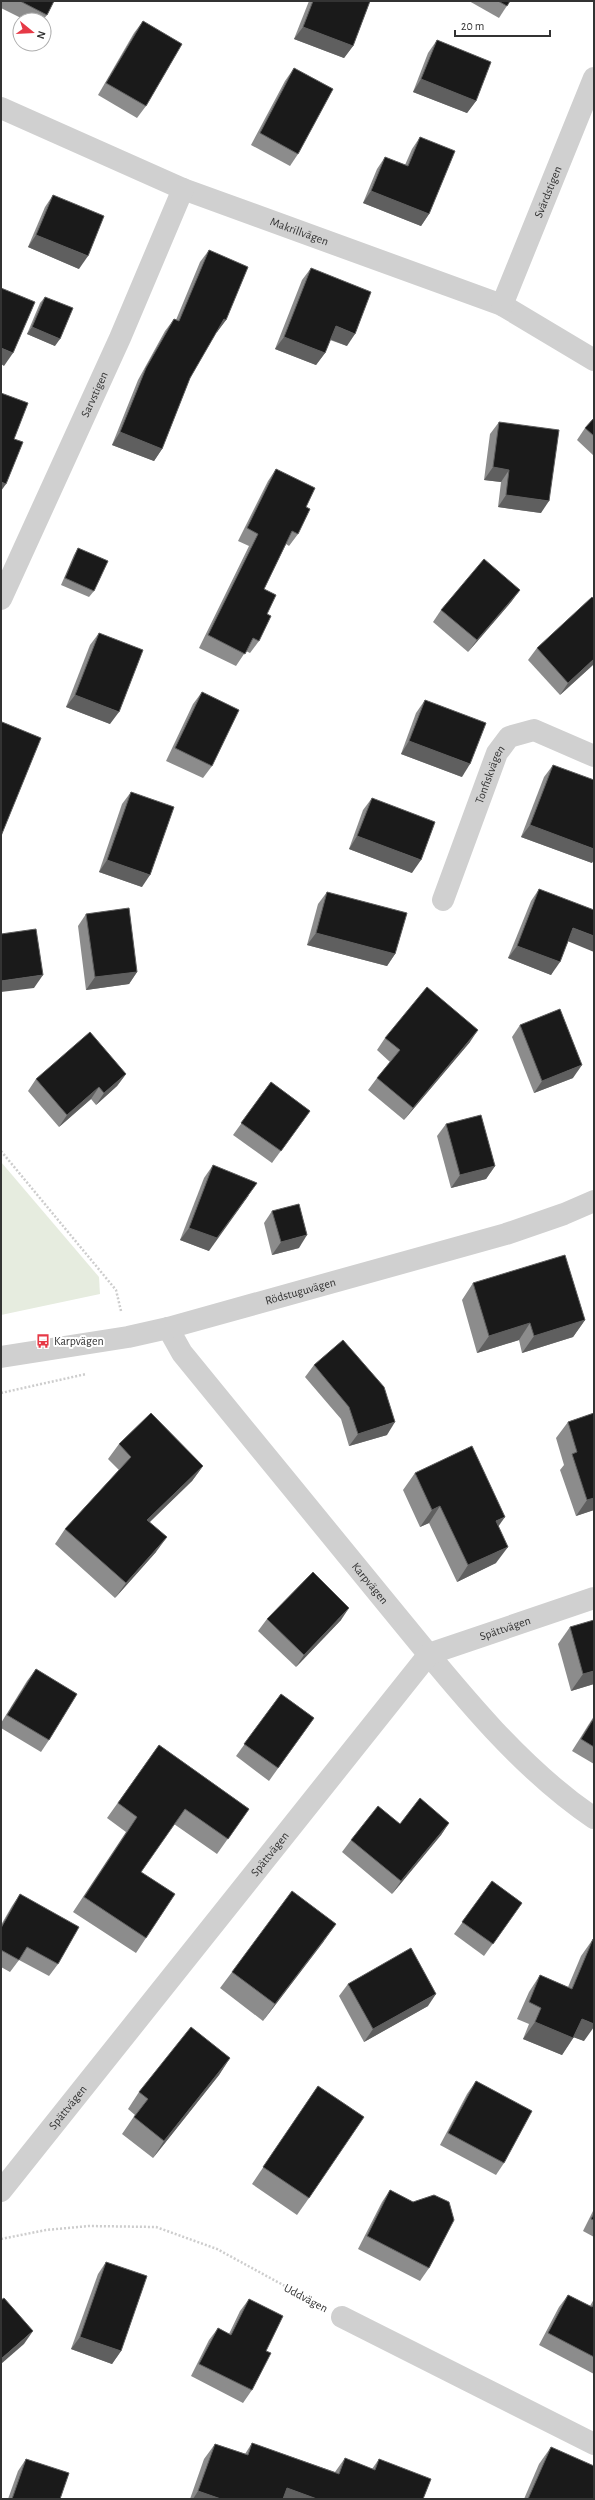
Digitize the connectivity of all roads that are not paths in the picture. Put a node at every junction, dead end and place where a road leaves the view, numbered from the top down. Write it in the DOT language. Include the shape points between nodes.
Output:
graph roads {
  1 [pos="594,78"];
  2 [pos="1,108"];
  3 [pos="183,188"];
  4 [pos="502,305"];
  5 [pos="594,360"];
  6 [pos="1,599"];
  7 [pos="594,756"];
  8 [pos="443,900"];
  9 [pos="594,1201"];
  10 [pos="168,1328"];
  11 [pos="1,1357"];
  12 [pos="594,1598"];
  13 [pos="429,1654"];
  14 [pos="594,1818"];
  15 [pos="1,2191"];
  16 [pos="342,2316"];
  17 [pos="594,2444"];
  1 -- 4 [label="street, Svärdstigen"];
  2 -- 3 [label="street, Makrillvägen"];
  3 -- 4 [label="street, Makrillvägen"];
  3 -- 6 [label="street, Sarvstigen" via="120,338"];
  4 -- 5 [label="street, Makrillvägen"];
  7 -- 8 [label="street, Tonfiskvägen" via="534,730 509,737 497,753"];
  9 -- 10 [label="street, Rödstuguvägen" via="506,1234"];
  10 -- 11 [label="street, Rödstuguvägen" via="128,1337"];
  10 -- 13 [label="street, Karpvägen" via="182,1353"];
  12 -- 13 [label="street, Spättvägen"];
  13 -- 14 [label="street, Karpvägen" via="513,1749 569,1801"];
  13 -- 15 [label="street, Spättvägen"];
  16 -- 17 [label="street, Uddvägen"];
}
